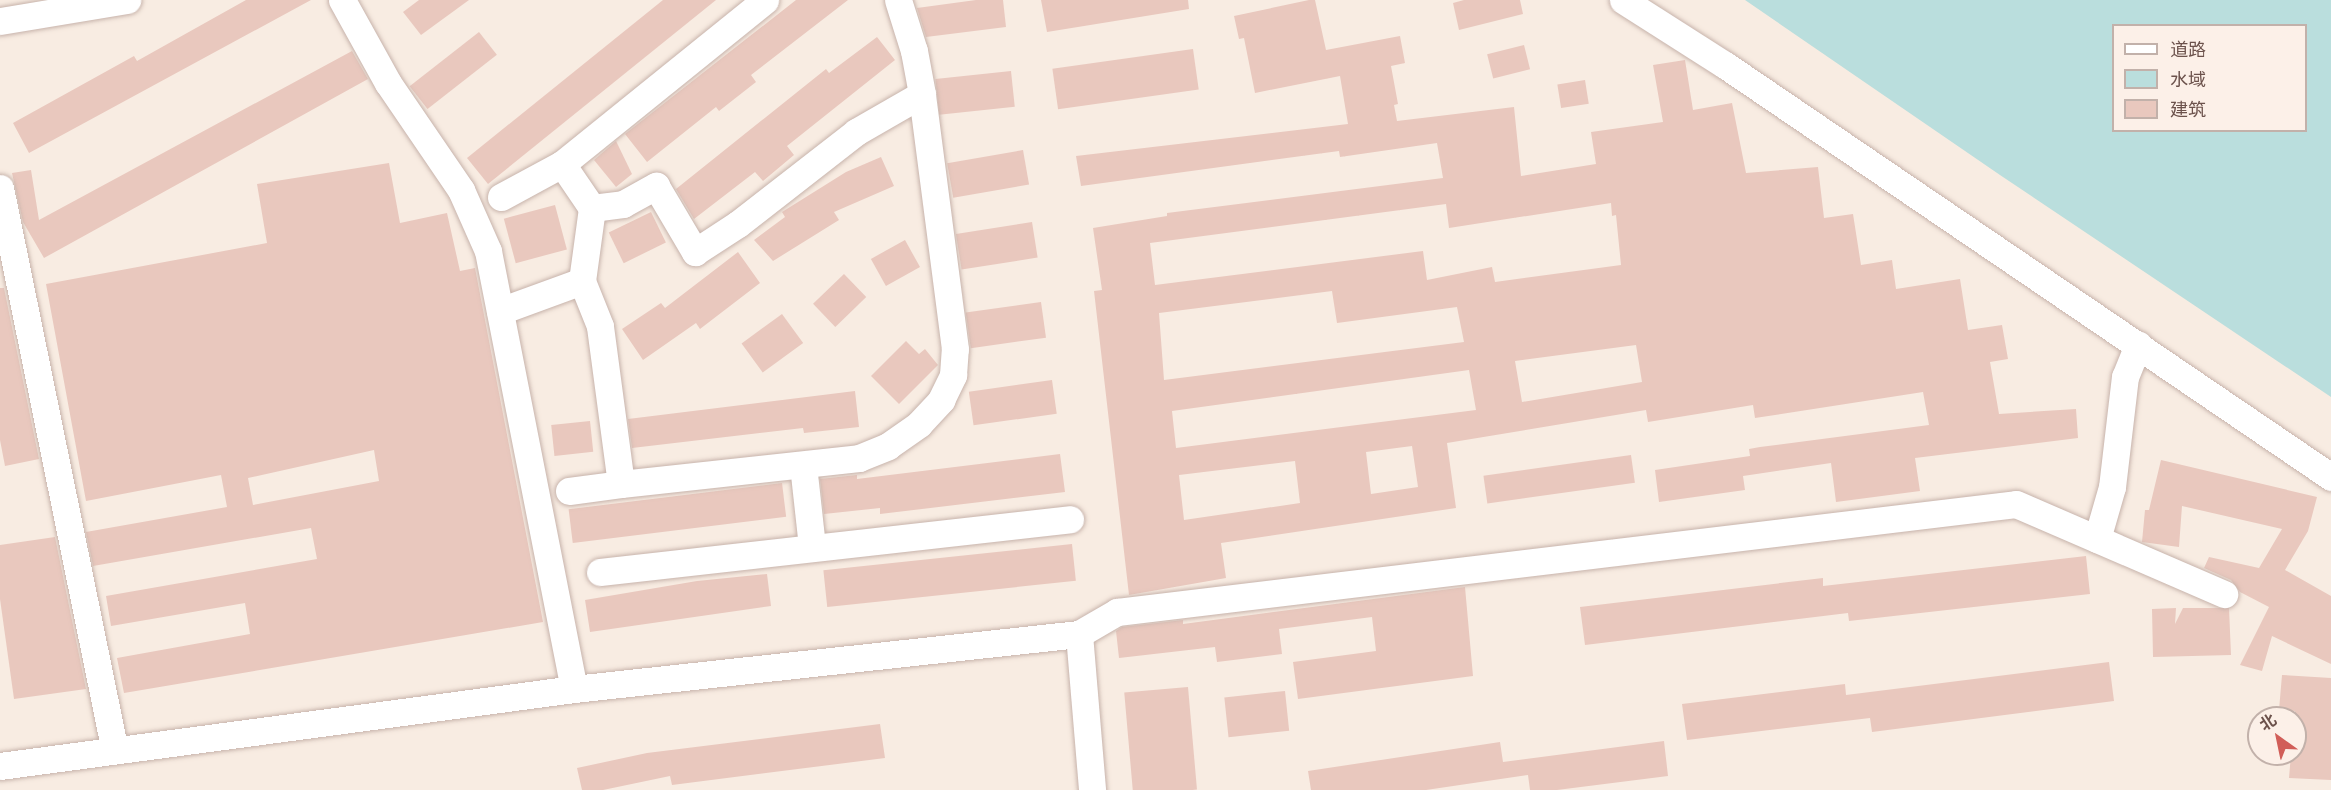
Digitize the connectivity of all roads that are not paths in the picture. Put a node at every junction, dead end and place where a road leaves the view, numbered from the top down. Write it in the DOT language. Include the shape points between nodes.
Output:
graph roads {
  1 [pos="127,0"];
  2 [pos="342,0"];
  3 [pos="765,0"];
  4 [pos="898,0"];
  5 [pos="1623,0"];
  6 [pos="0,21"];
  7 [pos="921,94"];
  8 [pos="562,164"];
  9 [pos="0,188"];
  10 [pos="501,197"];
  11 [pos="592,208"];
  12 [pos="582,281"];
  13 [pos="500,311"];
  14 [pos="2138,345"];
  15 [pos="803,465"];
  16 [pos="2331,477"];
  17 [pos="621,484"];
  18 [pos="569,491"];
  19 [pos="1070,519"];
  20 [pos="2097,539"];
  21 [pos="812,546"];
  22 [pos="600,572"];
  23 [pos="2224,594"];
  24 [pos="1079,634"];
  25 [pos="574,689"];
  26 [pos="114,747"];
  27 [pos="0,765"];
  28 [pos="1092,790"];
  1 -- 6 [label="street"];
  2 -- 13 [label="street" via="388,83 461,190 488,251"];
  3 -- 8 [label="street"];
  4 -- 7 [label="street" via="914,51"];
  5 -- 14 [label="street"];
  7 -- 11 [label="street" via="856,132 695,252 656,186 623,204"];
  7 -- 15 [label="street" via="955,349 953,375 941,400 888,446 859,458"];
  8 -- 10 [label="street"];
  8 -- 11 [label="street"];
  9 -- 26 [label="street"];
  11 -- 12 [label="street"];
  12 -- 13 [label="street"];
  12 -- 17 [label="street" via="600,326"];
  13 -- 25 [label="street"];
  14 -- 16 [label="street"];
  14 -- 20 [label="street" via="2126,376 2112,487"];
  15 -- 17 [label="street"];
  15 -- 21 [label="street"];
  17 -- 18 [label="street"];
  19 -- 21 [label="street"];
  20 -- 23 [label="street"];
  20 -- 24 [label="street" via="2016,504 1117,612"];
  21 -- 22 [label="street"];
  24 -- 25 [label="street"];
  24 -- 28 [label="street"];
  25 -- 26 [label="street"];
  26 -- 27 [label="street"];
}
